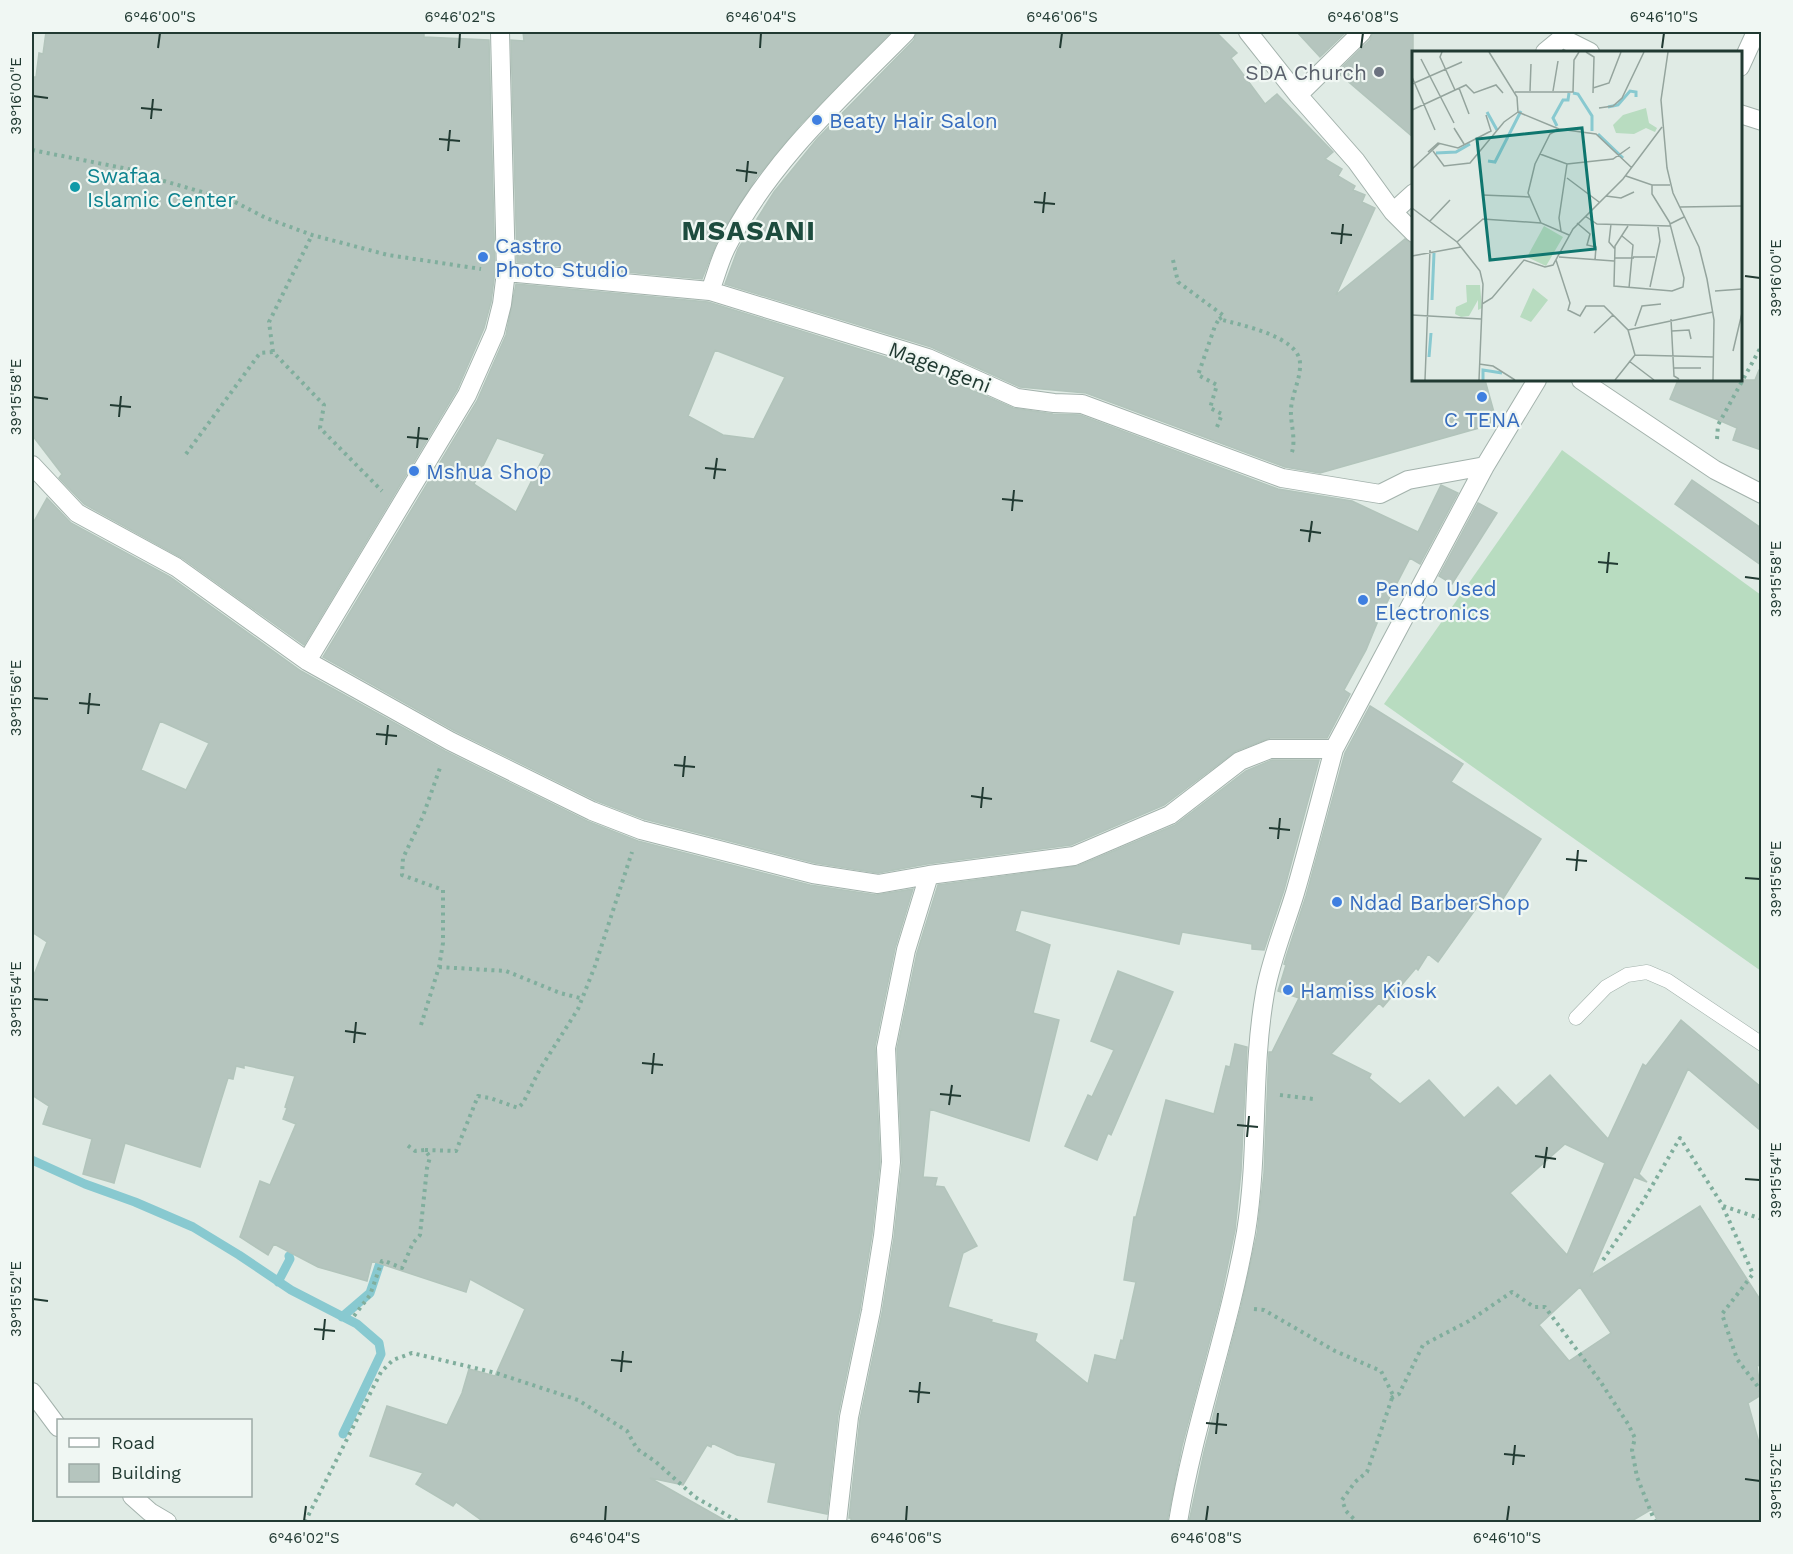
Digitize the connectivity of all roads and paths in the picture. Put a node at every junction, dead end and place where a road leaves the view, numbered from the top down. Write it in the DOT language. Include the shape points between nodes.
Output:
graph roads {
  1 [pos="500,32"];
  2 [pos="906,32"];
  3 [pos="1248,32"];
  4 [pos="1362,32"];
  5 [pos="1756,32"];
  6 [pos="1546,51"];
  7 [pos="1588,51"];
  8 [pos="1742,63"];
  9 [pos="1299,94"];
  10 [pos="1742,115"];
  11 [pos="1761,121"];
  12 [pos="32,150"];
  13 [pos="1412,194"];
  14 [pos="1393,212"];
  15 [pos="1412,232"];
  16 [pos="312,236"];
  17 [pos="1173,260"];
  18 [pos="506,272"];
  19 [pos="710,291"];
  20 [pos="1219,319"];
  21 [pos="1761,345"];
  22 [pos="273,352"];
  23 [pos="1742,380"];
  24 [pos="1537,381"];
  25 [pos="1582,381"];
  26 [pos="1742,381"];
  27 [pos="1209,450"];
  28 [pos="186,454"];
  29 [pos="32,465"];
  30 [pos="1485,466"];
  31 [pos="1715,470"];
  32 [pos="1282,478"];
  33 [pos="1761,494"];
  34 [pos="399,509"];
  35 [pos="307,661"];
  36 [pos="450,741"];
  37 [pos="1334,749"];
  38 [pos="641,830"];
  39 [pos="929,875"];
  40 [pos="439,967"];
  41 [pos="580,998"];
  42 [pos="1576,1018"];
  43 [pos="420,1025"];
  44 [pos="1761,1044"];
  45 [pos="407,1145"];
  46 [pos="425,1150"];
  47 [pos="1723,1206"];
  48 [pos="1761,1219"];
  49 [pos="1603,1260"];
  50 [pos="1230,1306"];
  51 [pos="354,1316"];
  52 [pos="32,1392"];
  53 [pos="1761,1392"];
  54 [pos="1391,1398"];
  55 [pos="57,1426"];
  56 [pos="133,1497"];
  57 [pos="166,1522"];
  58 [pos="305,1522"];
  59 [pos="739,1522"];
  60 [pos="837,1522"];
  61 [pos="1178,1522"];
  62 [pos="1357,1522"];
  63 [pos="1655,1522"];
  1 -- 18 [label="street"];
  2 -- 19 [label="street" via="773,171 727,244"];
  3 -- 9 [label="street"];
  4 -- 9 [label="street"];
  5 -- 8 [label="street"];
  6 -- 7 [label="street" via="1562,38"];
  9 -- 14 [label="street"];
  10 -- 11 [label="street"];
  12 -- 16 [label="path" via="138,171 233,201"];
  13 -- 14 [label="street"];
  14 -- 15 [label="street"];
  16 -- 18 [label="path" via="388,255"];
  16 -- 22 [label="path" via="269,322"];
  17 -- 20 [label="path" via="1178,282 1224,316"];
  18 -- 19 [label="street, Magengeni"];
  18 -- 34 [label="street" via="495,332 482,365"];
  19 -- 27 [label="street, Magengeni" via="928,358 1017,398 1082,404"];
  20 -- 27 [label="path" via="1198,375 1216,385 1210,408 1222,414"];
  20 -- 32 [label="path" via="1266,333 1293,347 1301,362 1291,410 1294,448"];
  21 -- 23 [label="path"];
  22 -- 28 [label="path" via="260,353"];
  22 -- 34 [label="path" via="324,405 320,428"];
  24 -- 30 [label="street"];
  25 -- 31 [label="street"];
  26 -- 31 [label="path" via="1718,425"];
  27 -- 32 [label="street, Magengeni"];
  29 -- 35 [label="street" via="77,513 176,567"];
  30 -- 32 [label="street, Magengeni" via="1408,480 1380,495"];
  30 -- 37 [label="street"];
  31 -- 33 [label="street"];
  34 -- 35 [label="street"];
  35 -- 36 [label="street"];
  36 -- 38 [label="street"];
  36 -- 40 [label="path" via="403,858 402,875 443,890"];
  37 -- 39 [label="street" via="1270,749 1240,761 1170,816 1074,856"];
  37 -- 50 [label="street" via="1266,991 1258,1042 1252,1187"];
  38 -- 39 [label="street" via="813,874 878,884"];
  38 -- 41 [label="path" via="595,966"];
  39 -- 60 [label="street" via="906,950 886,1048 891,1162 871,1311 849,1417"];
  40 -- 41 [label="path" via="506,971"];
  40 -- 43 [label="path"];
  41 -- 46 [label="path" via="578,1009 518,1108 478,1096 456,1151"];
  42 -- 44 [label="lane" via="1606,987 1627,975 1647,972 1668,981"];
  45 -- 46 [label="path" via="415,1151"];
  46 -- 51 [label="path" via="430,1157 420,1235 402,1268 382,1262 370,1295"];
  47 -- 48 [label="path"];
  47 -- 49 [label="path" via="1680,1138"];
  47 -- 53 [label="path" via="1753,1274 1722,1314 1737,1359"];
  50 -- 54 [label="path" via="1264,1310 1335,1351 1381,1371"];
  50 -- 61 [label="street" via="1198,1425"];
  52 -- 55 [label="street"];
  54 -- 62 [label="path" via="1367,1472 1342,1500"];
  54 -- 63 [label="path" via="1399,1394 1423,1345 1512,1292 1534,1307 1545,1307 1628,1424 1635,1438 1632,1450 1637,1477"];
  56 -- 57 [label="street"];
  58 -- 59 [label="path" via="381,1372 393,1360 412,1353 496,1373 578,1400 627,1431 638,1449 695,1497"];
}
